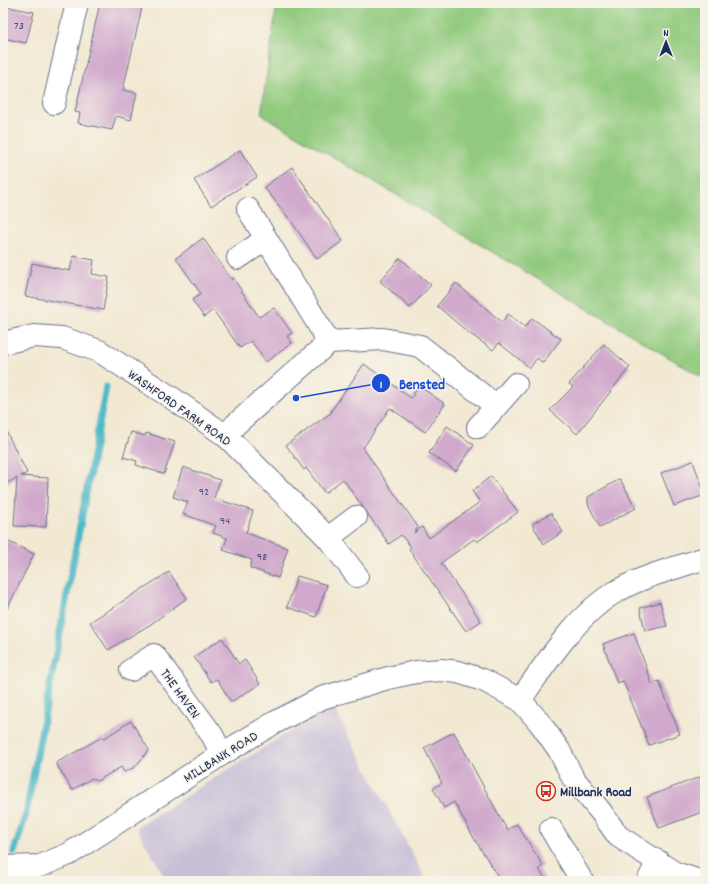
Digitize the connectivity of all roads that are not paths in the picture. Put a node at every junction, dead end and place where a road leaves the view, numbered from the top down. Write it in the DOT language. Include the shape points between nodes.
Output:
graph roads {
  1 [pos="77,3"];
  2 [pos="54,103"];
  3 [pos="248,209"];
  4 [pos="266,239"];
  5 [pos="238,258"];
  6 [pos="329,342"];
  7 [pos="3,343"];
  8 [pos="516,384"];
  9 [pos="496,406"];
  10 [pos="478,427"];
  11 [pos="226,436"];
  12 [pos="356,517"];
  13 [pos="328,538"];
  14 [pos="705,558"];
  15 [pos="357,576"];
  16 [pos="131,670"];
  17 [pos="520,700"];
  18 [pos="222,754"];
  19 [pos="551,828"];
  20 [pos="658,861"];
  21 [pos="15,872"];
  22 [pos="582,881"];
  23 [pos="648,881"];
  24 [pos="700,881"];
  1 -- 2 [label="street"];
  3 -- 4 [label="street"];
  4 -- 5 [label="street"];
  4 -- 6 [label="street"];
  6 -- 9 [label="street" via="383,339 420,346"];
  6 -- 11 [label="street" via="235,425"];
  7 -- 11 [label="street, WASHFORD FARM ROAD" via="34,336 62,338 99,350"];
  8 -- 9 [label="street"];
  9 -- 10 [label="street"];
  11 -- 13 [label="street, WASHFORD FARM ROAD"];
  12 -- 13 [label="street"];
  13 -- 15 [label="street, WASHFORD FARM ROAD"];
  14 -- 17 [label="street" via="641,580 599,603 560,644"];
  16 -- 18 [label="street, THE HAVEN" via="154,655 212,735"];
  17 -- 18 [label="street, MILLBANK ROAD" via="483,680 458,672 416,672 322,698 274,722"];
  17 -- 20 [label="street, MILLBANK ROAD" via="540,722 559,750 573,778 618,836"];
  18 -- 21 [label="street, MILLBANK ROAD" via="69,854 40,866"];
  19 -- 22 [label="street"];
  20 -- 23 [label="street"];
  20 -- 24 [label="street, MILLBANK ROAD" via="675,873"];
}
